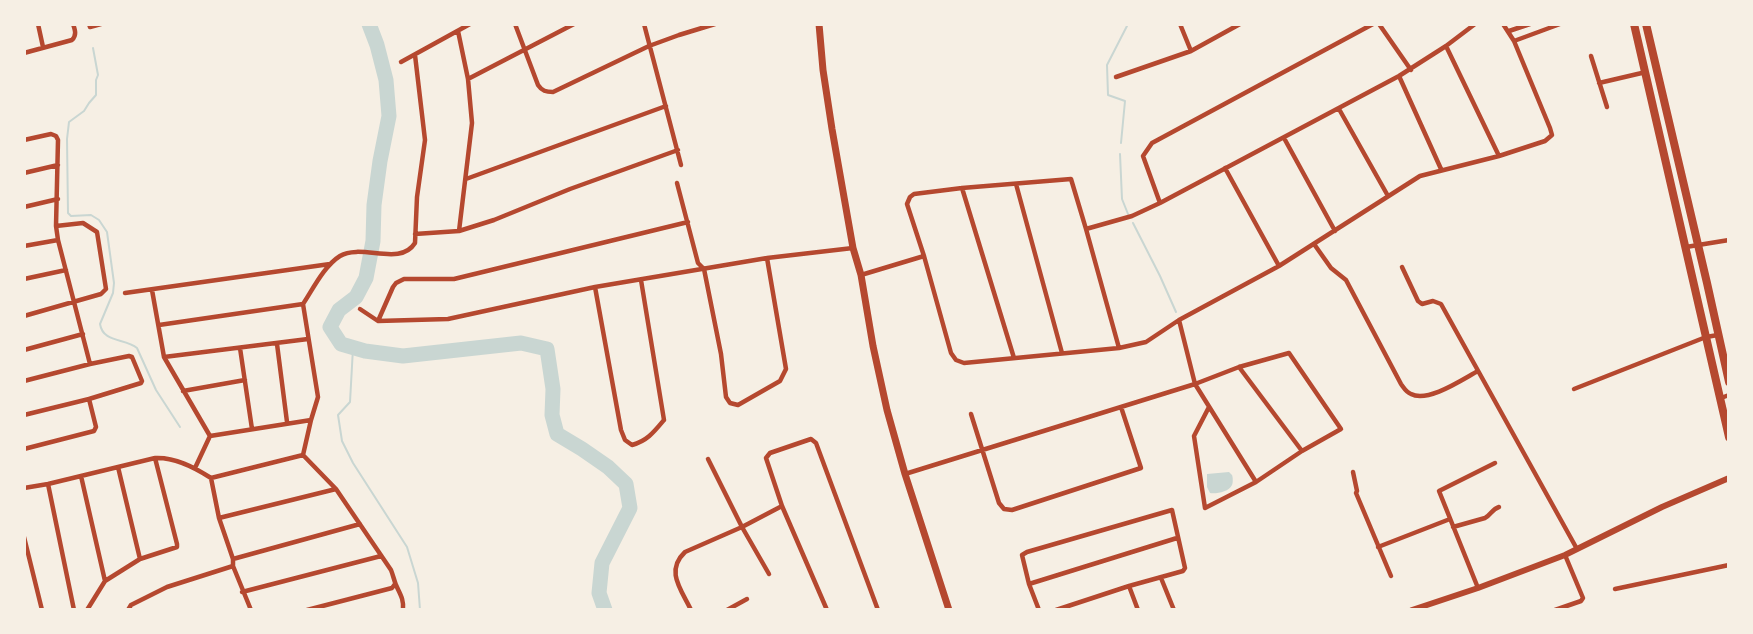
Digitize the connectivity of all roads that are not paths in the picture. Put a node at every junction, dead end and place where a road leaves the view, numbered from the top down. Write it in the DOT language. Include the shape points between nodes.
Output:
graph roads {
  1 [pos="38,24"];
  2 [pos="73,24"];
  3 [pos="89,24"];
  4 [pos="101,24"];
  5 [pos="470,24"];
  6 [pos="515,24"];
  7 [pos="574,24"];
  8 [pos="644,24"];
  9 [pos="713,24"];
  10 [pos="819,24"];
  11 [pos="1180,24"];
  12 [pos="1240,24"];
  13 [pos="1373,24"];
  14 [pos="1379,24"];
  15 [pos="1475,24"];
  16 [pos="1503,24"];
  17 [pos="1530,24"];
  18 [pos="1560,24"];
  19 [pos="1634,24"];
  20 [pos="1646,24"];
  21 [pos="458,30"];
  22 [pos="1509,31"];
  23 [pos="1514,40"];
  24 [pos="649,46"];
  25 [pos="1446,46"];
  26 [pos="43,47"];
  27 [pos="525,50"];
  28 [pos="1191,51"];
  29 [pos="24,52"];
  30 [pos="415,55"];
  31 [pos="1591,56"];
  32 [pos="401,62"];
  33 [pos="1411,70"];
  34 [pos="1646,72"];
  35 [pos="1399,76"];
  36 [pos="1116,77"];
  37 [pos="468,79"];
  38 [pos="1599,83"];
  39 [pos="666,106"];
  40 [pos="1607,107"];
  41 [pos="1339,109"];
  42 [pos="1284,138"];
  43 [pos="24,140"];
  44 [pos="678,150"];
  45 [pos="1499,156"];
  46 [pos="58,165"];
  47 [pos="681,165"];
  48 [pos="1225,168"];
  49 [pos="1441,170"];
  50 [pos="24,173"];
  51 [pos="466,179"];
  52 [pos="677,183"];
  53 [pos="1016,184"];
  54 [pos="962,188"];
  55 [pos="1388,196"];
  56 [pos="58,199"];
  57 [pos="1160,203"];
  58 [pos="24,207"];
  59 [pos="688,222"];
  60 [pos="56,226"];
  61 [pos="1086,229"];
  62 [pos="459,231"];
  63 [pos="1335,231"];
  64 [pos="415,234"];
  65 [pos="58,240"];
  66 [pos="1729,240"];
  67 [pos="1314,244"];
  68 [pos="1698,244"];
  69 [pos="24,246"];
  70 [pos="1686,247"];
  71 [pos="853,248"];
  72 [pos="924,256"];
  73 [pos="767,258"];
  74 [pos="330,264"];
  75 [pos="1279,266"];
  76 [pos="1402,267"];
  77 [pos="704,269"];
  78 [pos="66,270"];
  79 [pos="861,275"];
  80 [pos="24,279"];
  81 [pos="641,280"];
  82 [pos="596,287"];
  83 [pos="152,290"];
  84 [pos="125,293"];
  85 [pos="74,303"];
  86 [pos="303,304"];
  87 [pos="360,309"];
  88 [pos="24,316"];
  89 [pos="1179,320"];
  90 [pos="378,321"];
  91 [pos="159,325"];
  92 [pos="83,334"];
  93 [pos="1718,335"];
  94 [pos="1706,337"];
  95 [pos="308,339"];
  96 [pos="277,344"];
  97 [pos="240,348"];
  98 [pos="1119,348"];
  99 [pos="24,350"];
  100 [pos="1062,353"];
  101 [pos="164,357"];
  102 [pos="1014,358"];
  103 [pos="90,364"];
  104 [pos="1239,367"];
  105 [pos="1478,371"];
  106 [pos="245,380"];
  107 [pos="24,381"];
  108 [pos="1729,382"];
  109 [pos="1195,384"];
  110 [pos="1574,389"];
  111 [pos="183,391"];
  112 [pos="1725,396"];
  113 [pos="88,399"];
  114 [pos="1121,407"];
  115 [pos="1209,407"];
  116 [pos="971,414"];
  117 [pos="24,415"];
  118 [pos="311,420"];
  119 [pos="287,422"];
  120 [pos="252,429"];
  121 [pos="210,436"];
  122 [pos="1729,437"];
  123 [pos="24,442"];
  124 [pos="25,449"];
  125 [pos="983,450"];
  126 [pos="1302,451"];
  127 [pos="303,455"];
  128 [pos="155,458"];
  129 [pos="708,459"];
  130 [pos="1495,463"];
  131 [pos="118,467"];
  132 [pos="195,468"];
  133 [pos="1353,472"];
  134 [pos="905,474"];
  135 [pos="81,476"];
  136 [pos="211,478"];
  137 [pos="1729,478"];
  138 [pos="1256,482"];
  139 [pos="48,484"];
  140 [pos="24,489"];
  141 [pos="336,489"];
  142 [pos="782,506"];
  143 [pos="1498,507"];
  144 [pos="219,518"];
  145 [pos="1450,519"];
  146 [pos="360,524"];
  147 [pos="742,527"];
  148 [pos="1453,527"];
  149 [pos="24,537"];
  150 [pos="1177,538"];
  151 [pos="1378,547"];
  152 [pos="1578,549"];
  153 [pos="1565,555"];
  154 [pos="381,556"];
  155 [pos="232,559"];
  156 [pos="140,560"];
  157 [pos="1729,565"];
  158 [pos="233,566"];
  159 [pos="769,574"];
  160 [pos="1391,576"];
  161 [pos="1161,578"];
  162 [pos="105,581"];
  163 [pos="395,584"];
  164 [pos="1029,584"];
  165 [pos="1129,586"];
  166 [pos="1478,588"];
  167 [pos="1616,589"];
  168 [pos="242,592"];
  169 [pos="747,599"];
  170 [pos="1136,609"];
  171 [pos="42,610"];
  172 [pos="74,610"];
  173 [pos="87,610"];
  174 [pos="128,610"];
  175 [pos="251,610"];
  176 [pos="307,610"];
  177 [pos="403,610"];
  178 [pos="691,610"];
  179 [pos="727,610"];
  180 [pos="827,610"];
  181 [pos="878,610"];
  182 [pos="949,610"];
  183 [pos="1038,610"];
  184 [pos="1056,610"];
  185 [pos="1174,610"];
  186 [pos="1412,610"];
  187 [pos="1555,610"];
  1 -- 26 [label="street"];
  2 -- 26 [label="street" via="76,33 72,40"];
  3 -- 4 [label="street"];
  5 -- 21 [label="street"];
  6 -- 27 [label="street"];
  7 -- 27 [label="street"];
  8 -- 24 [label="street"];
  9 -- 24 [label="street"];
  10 -- 71 [label="main road"];
  11 -- 28 [label="street"];
  12 -- 28 [label="street"];
  13 -- 57 [label="street" via="1152,143 1143,156"];
  14 -- 33 [label="street"];
  15 -- 25 [label="street"];
  16 -- 22 [label="street"];
  17 -- 22 [label="street"];
  18 -- 23 [label="street"];
  19 -- 34 [label="highway"];
  20 -- 68 [label="highway"];
  21 -- 30 [label="street"];
  21 -- 37 [label="street"];
  22 -- 23 [label="street"];
  23 -- 45 [label="street" via="1552,135"];
  24 -- 27 [label="street" via="553,92 540,89"];
  24 -- 39 [label="street"];
  25 -- 33 [label="street"];
  25 -- 45 [label="street"];
  26 -- 29 [label="street"];
  27 -- 37 [label="street"];
  28 -- 36 [label="street"];
  30 -- 32 [label="street"];
  30 -- 64 [label="street" via="425,140"];
  31 -- 38 [label="street"];
  33 -- 35 [label="street"];
  34 -- 38 [label="street"];
  34 -- 70 [label="highway"];
  35 -- 41 [label="street"];
  35 -- 49 [label="street"];
  37 -- 51 [label="street" via="472,123"];
  38 -- 40 [label="street"];
  39 -- 44 [label="street"];
  39 -- 51 [label="street"];
  41 -- 42 [label="street"];
  41 -- 55 [label="street"];
  42 -- 48 [label="street"];
  42 -- 63 [label="street"];
  43 -- 46 [label="street" via="56,136"];
  44 -- 47 [label="street"];
  44 -- 62 [label="street"];
  45 -- 49 [label="street"];
  46 -- 50 [label="street"];
  46 -- 56 [label="street"];
  48 -- 57 [label="street"];
  48 -- 75 [label="street"];
  49 -- 55 [label="street" via="1420,176"];
  51 -- 62 [label="street"];
  52 -- 59 [label="street"];
  53 -- 54 [label="street"];
  53 -- 61 [label="street" via="1071,179"];
  53 -- 100 [label="street"];
  54 -- 72 [label="street" via="910,197 908,204"];
  54 -- 102 [label="street"];
  55 -- 63 [label="street"];
  56 -- 58 [label="street"];
  56 -- 60 [label="street"];
  57 -- 61 [label="street"];
  59 -- 77 [label="street" via="698,262"];
  59 -- 90 [label="street" via="454,279 404,279 393,287"];
  60 -- 65 [label="street"];
  60 -- 85 [label="street" via="83,223 97,232 106,289"];
  61 -- 98 [label="street"];
  62 -- 64 [label="street"];
  63 -- 67 [label="street"];
  64 -- 74 [label="street" via="415,243 405,253 352,253 341,255"];
  65 -- 69 [label="street"];
  65 -- 78 [label="street"];
  66 -- 68 [label="street"];
  67 -- 75 [label="street"];
  67 -- 105 [label="street" via="1331,268 1346,280 1410,394 1436,392"];
  68 -- 70 [label="street"];
  68 -- 93 [label="highway"];
  70 -- 94 [label="highway"];
  71 -- 73 [label="street"];
  71 -- 79 [label="main road"];
  72 -- 79 [label="street"];
  72 -- 102 [label="street" via="956,360 964,363"];
  73 -- 77 [label="street"];
  73 -- 77 [label="street" via="786,369 780,381 738,405 726,397"];
  74 -- 83 [label="street"];
  74 -- 86 [label="street"];
  75 -- 89 [label="street"];
  76 -- 105 [label="street" via="1418,301 1440,304"];
  77 -- 81 [label="street"];
  78 -- 80 [label="street"];
  78 -- 85 [label="street"];
  79 -- 134 [label="main road" via="887,410"];
  81 -- 82 [label="street"];
  81 -- 82 [label="street" via="664,420 651,436 632,445 621,430"];
  82 -- 90 [label="street" via="448,319"];
  83 -- 84 [label="street"];
  83 -- 91 [label="street"];
  85 -- 88 [label="street"];
  85 -- 92 [label="street"];
  86 -- 91 [label="street"];
  86 -- 95 [label="street"];
  87 -- 90 [label="street"];
  89 -- 98 [label="street" via="1146,342"];
  89 -- 109 [label="street"];
  91 -- 101 [label="street"];
  92 -- 99 [label="street"];
  92 -- 103 [label="street"];
  93 -- 94 [label="street"];
  93 -- 108 [label="highway"];
  94 -- 110 [label="street"];
  94 -- 112 [label="highway"];
  95 -- 96 [label="street"];
  95 -- 118 [label="street" via="318,398"];
  96 -- 97 [label="street"];
  96 -- 119 [label="street"];
  97 -- 101 [label="street"];
  97 -- 106 [label="street"];
  98 -- 100 [label="street"];
  100 -- 102 [label="street"];
  101 -- 111 [label="street"];
  103 -- 107 [label="street"];
  103 -- 113 [label="street" via="129,356 142,381"];
  104 -- 109 [label="street"];
  104 -- 126 [label="street"];
  104 -- 126 [label="street" via="1289,353 1341,429"];
  105 -- 152 [label="street"];
  106 -- 111 [label="street"];
  106 -- 120 [label="street"];
  109 -- 114 [label="street"];
  109 -- 115 [label="street"];
  111 -- 121 [label="street"];
  112 -- 122 [label="highway"];
  113 -- 117 [label="street"];
  113 -- 124 [label="street" via="94,431"];
  114 -- 125 [label="street"];
  114 -- 125 [label="street" via="1142,468 1012,510 1004,509 999,502"];
  115 -- 138 [label="street"];
  115 -- 138 [label="street" via="1194,436 1205,508"];
  116 -- 125 [label="street"];
  118 -- 119 [label="street"];
  118 -- 127 [label="street"];
  119 -- 120 [label="street"];
  120 -- 121 [label="street"];
  121 -- 132 [label="street"];
  123 -- 124 [label="street"];
  125 -- 134 [label="street"];
  126 -- 138 [label="street"];
  127 -- 136 [label="street"];
  127 -- 141 [label="street"];
  128 -- 131 [label="street"];
  128 -- 132 [label="street"];
  128 -- 156 [label="street" via="177,547"];
  129 -- 147 [label="street"];
  130 -- 145 [label="street" via="1439,491"];
  131 -- 135 [label="street"];
  131 -- 156 [label="street"];
  132 -- 136 [label="street"];
  133 -- 151 [label="street" via="1356,493"];
  134 -- 182 [label="main road"];
  135 -- 139 [label="street"];
  135 -- 162 [label="street"];
  136 -- 144 [label="street"];
  137 -- 152 [label="street"];
  139 -- 140 [label="street"];
  139 -- 172 [label="street"];
  141 -- 144 [label="street"];
  141 -- 146 [label="street"];
  142 -- 147 [label="street"];
  142 -- 180 [label="street"];
  142 -- 181 [label="street" via="767,455 814,440"];
  143 -- 148 [label="street" via="1485,518"];
  144 -- 155 [label="street"];
  145 -- 148 [label="street"];
  145 -- 151 [label="street"];
  146 -- 154 [label="street"];
  146 -- 155 [label="street"];
  147 -- 159 [label="street"];
  147 -- 178 [label="street" via="678,559 677,580"];
  148 -- 166 [label="street"];
  149 -- 171 [label="street"];
  150 -- 161 [label="street" via="1185,568"];
  150 -- 164 [label="street"];
  150 -- 164 [label="street" via="1172,510 1027,552 1022,559"];
  151 -- 160 [label="street"];
  152 -- 153 [label="street"];
  153 -- 166 [label="street"];
  153 -- 187 [label="street" via="1583,598"];
  154 -- 163 [label="street"];
  154 -- 168 [label="street"];
  155 -- 158 [label="street"];
  156 -- 162 [label="street"];
  157 -- 167 [label="street"];
  158 -- 168 [label="street"];
  158 -- 174 [label="street" via="167,587"];
  161 -- 165 [label="street"];
  161 -- 185 [label="street"];
  162 -- 173 [label="street"];
  163 -- 176 [label="street"];
  163 -- 177 [label="street" via="401,592"];
  164 -- 183 [label="street"];
  165 -- 170 [label="street"];
  165 -- 184 [label="street"];
  166 -- 186 [label="street"];
  168 -- 175 [label="street"];
  169 -- 179 [label="street"];
}
